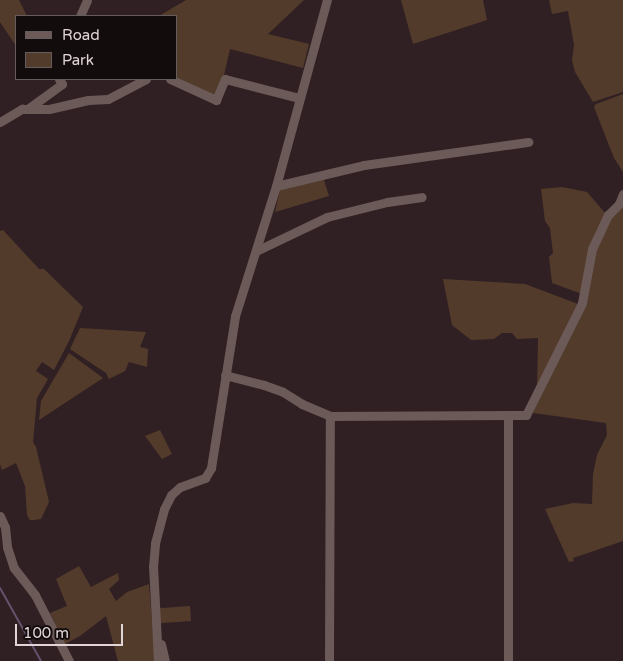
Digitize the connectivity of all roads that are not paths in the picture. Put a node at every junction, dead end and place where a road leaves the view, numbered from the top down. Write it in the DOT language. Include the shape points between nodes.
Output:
graph roads {
  1 [pos="87,0"];
  2 [pos="327,0"];
  3 [pos="80,15"];
  4 [pos="60,80"];
  5 [pos="144,80"];
  6 [pos="172,80"];
  7 [pos="299,98"];
  8 [pos="29,108"];
  9 [pos="0,122"];
  10 [pos="528,142"];
  11 [pos="276,186"];
  12 [pos="623,194"];
  13 [pos="422,197"];
  14 [pos="256,251"];
  15 [pos="225,375"];
  16 [pos="508,415"];
  17 [pos="330,416"];
  18 [pos="0,516"];
  19 [pos="156,629"];
  20 [pos="69,661"];
  21 [pos="158,661"];
  22 [pos="165,661"];
  23 [pos="329,661"];
  24 [pos="508,661"];
  1 -- 3 [label="street"];
  2 -- 7 [label="street"];
  4 -- 8 [label="street" via="62,84"];
  5 -- 8 [label="street" via="108,99 49,109"];
  6 -- 7 [label="street" via="216,100 225,79"];
  7 -- 11 [label="street"];
  8 -- 9 [label="street" via="16,111"];
  10 -- 11 [label="street" via="364,165"];
  11 -- 14 [label="street"];
  12 -- 16 [label="street" via="608,215 592,249 582,303 526,415"];
  13 -- 14 [label="street" via="327,216"];
  14 -- 15 [label="street" via="235,316"];
  15 -- 17 [label="street" via="283,392"];
  15 -- 19 [label="street" via="209,474 180,487 171,495 155,542"];
  16 -- 17 [label="street"];
  16 -- 24 [label="street"];
  17 -- 23 [label="street"];
  18 -- 20 [label="street" via="14,568 35,595"];
  19 -- 21 [label="street"];
  19 -- 22 [label="street"];
}
